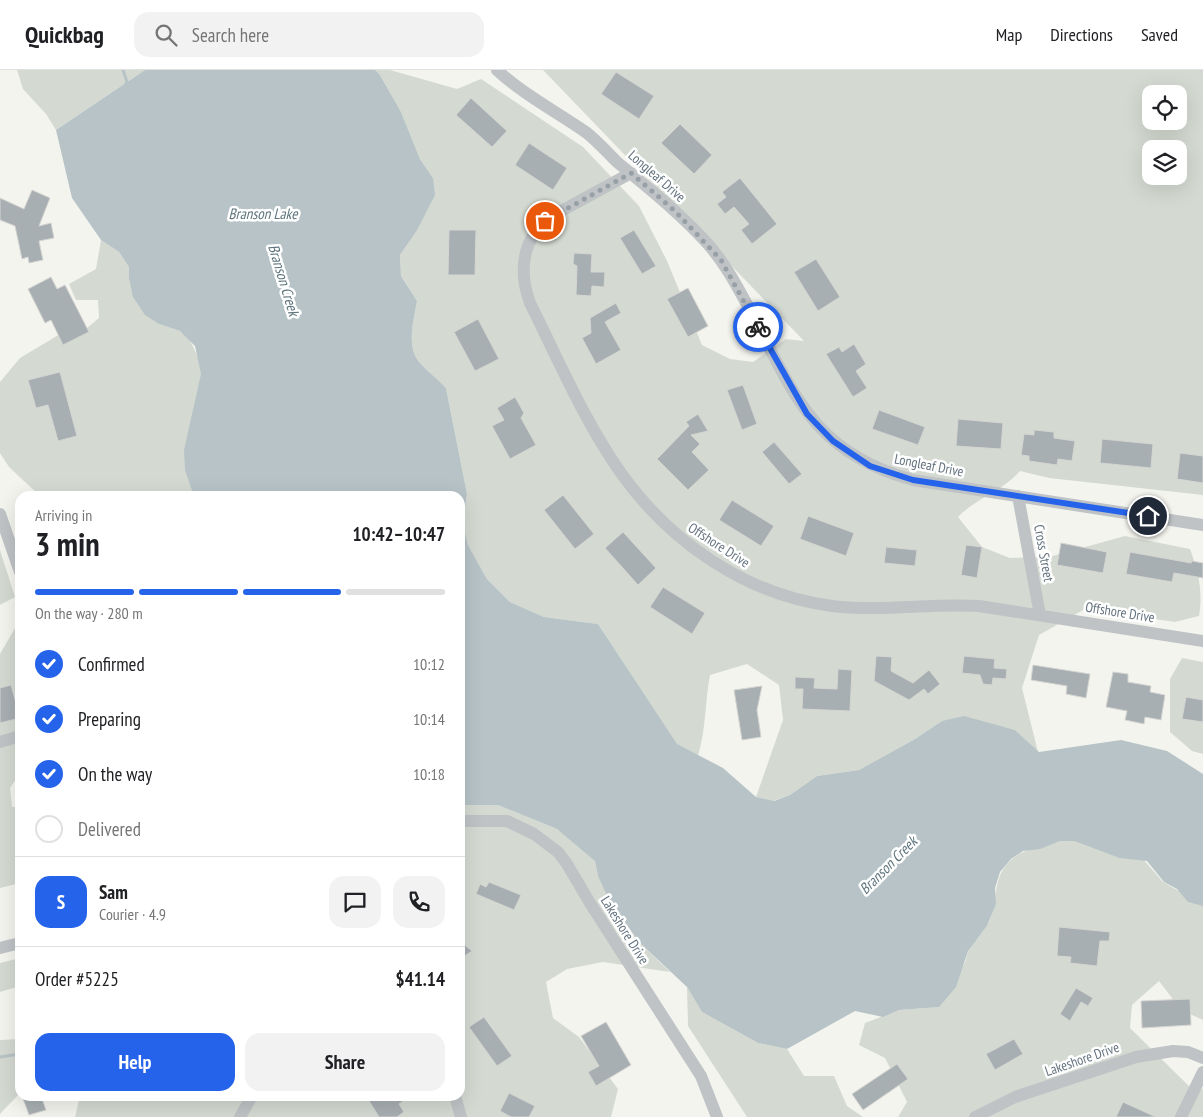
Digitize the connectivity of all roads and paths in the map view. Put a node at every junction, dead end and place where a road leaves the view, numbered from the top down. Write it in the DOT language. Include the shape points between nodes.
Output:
graph roads {
  1 [pos="497,70"];
  2 [pos="631,173"];
  3 [pos="1018,496"];
  4 [pos="0,514"];
  5 [pos="1203,525"];
  6 [pos="15,558"];
  7 [pos="1040,615"];
  8 [pos="1203,641"];
  9 [pos="15,738"];
  10 [pos="0,742"];
  11 [pos="465,821"];
  12 [pos="15,944"];
  13 [pos="0,948"];
  14 [pos="1203,1058"];
  15 [pos="1203,1072"];
  16 [pos="249,1101"];
  17 [pos="456,1101"];
  18 [pos="240,1117"];
  19 [pos="461,1117"];
  20 [pos="717,1117"];
  21 [pos="975,1117"];
  22 [pos="1181,1117"];
  1 -- 2 [label="street, Longleaf Drive" via="525,93 588,134"];
  2 -- 3 [label="street, Longleaf Drive" via="675,211 721,260 798,402 816,426 833,441 857,458 891,474"];
  2 -- 7 [label="street, Offshore Drive" via="552,216 540,226 525,252 523,281 530,303 604,447 659,519 718,565 765,588 808,601 860,609 957,604"];
  3 -- 5 [label="street, Longleaf Drive"];
  3 -- 7 [label="street, Cross Street"];
  4 -- 6 [label="street"];
  7 -- 8 [label="street, Offshore Drive"];
  9 -- 10 [label="street"];
  11 -- 20 [label="street, Lakeshore Drive" via="507,821 534,834 558,852 701,1076"];
  12 -- 13 [label="street"];
  14 -- 21 [label="street, Lakeshore Drive" via="1173,1051 1136,1057 1015,1097"];
  15 -- 22 [label="street"];
  16 -- 18 [label="street"];
  17 -- 19 [label="street"];
}
